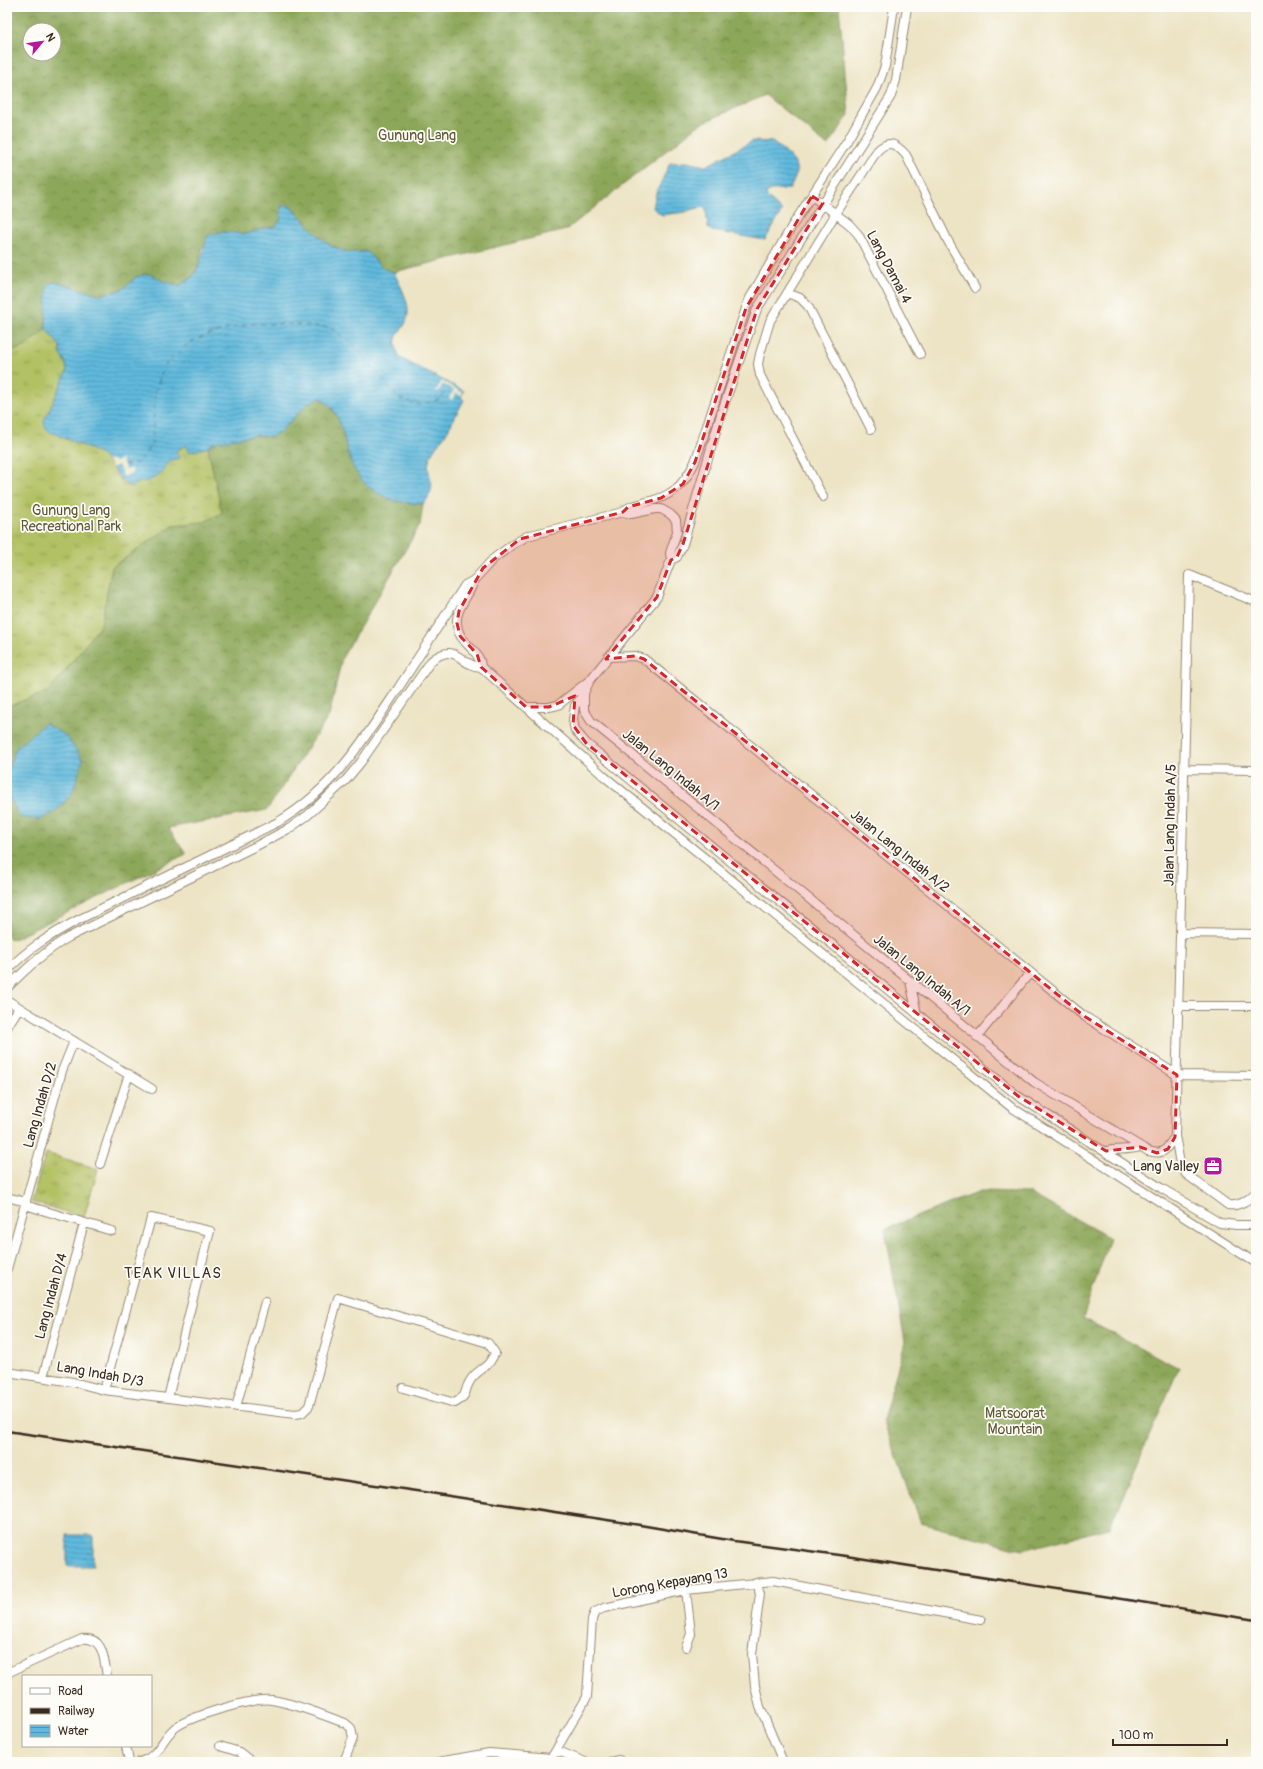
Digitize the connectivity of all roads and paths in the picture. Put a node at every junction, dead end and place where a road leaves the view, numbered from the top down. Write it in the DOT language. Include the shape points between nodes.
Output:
graph roads {
  1 [pos="894,7"];
  2 [pos="907,7"];
  3 [pos="812,196"];
  4 [pos="823,203"];
  5 [pos="835,215"];
  6 [pos="974,288"];
  7 [pos="787,293"];
  8 [pos="920,354"];
  9 [pos="871,429"];
  10 [pos="823,497"];
  11 [pos="623,512"];
  12 [pos="670,560"];
  13 [pos="474,580"];
  14 [pos="1256,602"];
  15 [pos="608,657"];
  16 [pos="481,667"];
  17 [pos="590,680"];
  18 [pos="584,693"];
  19 [pos="526,707"];
  20 [pos="1184,769"];
  21 [pos="1256,770"];
  22 [pos="1180,933"];
  23 [pos="1256,934"];
  24 [pos="7,971"];
  25 [pos="1030,973"];
  26 [pos="910,981"];
  27 [pos="7,988"];
  28 [pos="7,1000"];
  29 [pos="1178,1006"];
  30 [pos="1256,1006"];
  31 [pos="20,1008"];
  32 [pos="917,1014"];
  33 [pos="7,1026"];
  34 [pos="977,1037"];
  35 [pos="74,1041"];
  36 [pos="128,1074"];
  37 [pos="1177,1075"];
  38 [pos="1256,1076"];
  39 [pos="152,1089"];
  40 [pos="1175,1137"];
  41 [pos="1140,1147"];
  42 [pos="1106,1151"];
  43 [pos="100,1164"];
  44 [pos="1256,1192"];
  45 [pos="7,1197"];
  46 [pos="25,1203"];
  47 [pos="84,1222"];
  48 [pos="1256,1225"];
  49 [pos="112,1231"];
  50 [pos="1256,1263"];
  51 [pos="7,1269"];
  52 [pos="265,1302"];
  53 [pos="7,1372"];
  54 [pos="43,1377"];
  55 [pos="403,1388"];
  56 [pos="104,1390"];
  57 [pos="168,1398"];
  58 [pos="236,1407"];
  59 [pos="756,1582"];
  60 [pos="686,1590"];
  61 [pos="980,1620"];
  62 [pos="686,1647"];
  63 [pos="7,1673"];
  64 [pos="107,1675"];
  65 [pos="220,1746"];
  66 [pos="126,1747"];
  67 [pos="556,1750"];
  68 [pos="550,1760"];
  69 [pos="129,1762"];
  70 [pos="140,1762"];
  71 [pos="252,1762"];
  72 [pos="344,1762"];
  73 [pos="438,1762"];
  74 [pos="585,1762"];
  75 [pos="610,1762"];
  76 [pos="620,1762"];
  77 [pos="783,1762"];
  1 -- 3 [label="street" via="885,66 877,88"];
  2 -- 4 [label="street" via="894,89"];
  3 -- 4 [label="street, Lang Damai 4"];
  3 -- 11 [label="street" via="746,308 697,457 686,479 679,488 665,496 629,507"];
  4 -- 5 [label="street, Lang Damai 4"];
  4 -- 12 [label="street" via="757,309 724,407 683,544 677,557"];
  5 -- 6 [label="street" via="877,151 889,144 898,146 906,155"];
  5 -- 7 [label="street"];
  5 -- 8 [label="street, Lang Damai 4" via="858,234"];
  7 -- 9 [label="street" via="800,298 808,306"];
  7 -- 10 [label="street" via="767,328 758,364 760,376"];
  11 -- 12 [label="street" via="631,514 661,509 674,517 677,528"];
  11 -- 13 [label="street" via="527,536 493,559"];
  12 -- 15 [label="street" via="656,597"];
  13 -- 16 [label="street" via="473,588 459,611 457,623 460,636 477,654"];
  13 -- 24 [label="street" via="465,585 356,751 334,778 309,799 278,822 64,928 30,950"];
  14 -- 20 [label="street, Jalan Lang Indah A/5" via="1189,575"];
  15 -- 17 [label="street"];
  15 -- 25 [label="street, Jalan Lang Indah A/2" via="636,656 644,659"];
  16 -- 19 [label="street"];
  16 -- 27 [label="street" via="473,666 451,653 436,657 356,768 308,815 258,845 54,945"];
  17 -- 18 [label="street, Jalan Lang Indah A/1"];
  17 -- 19 [label="street" via="558,705"];
  18 -- 26 [label="street, Jalan Lang Indah A/1" via="584,710 591,721"];
  18 -- 32 [label="street, Jalan Lang Indah A/1" via="575,706 573,720 575,730 582,739"];
  19 -- 50 [label="street" via="605,777 1010,1107"];
  20 -- 21 [label="street"];
  20 -- 22 [label="street, Jalan Lang Indah A/5"];
  22 -- 23 [label="street"];
  22 -- 29 [label="street, Jalan Lang Indah A/5"];
  25 -- 34 [label="street"];
  25 -- 37 [label="street, Jalan Lang Indah A/2" via="1084,1016"];
  26 -- 32 [label="street"];
  26 -- 34 [label="street, Jalan Lang Indah A/1"];
  28 -- 31 [label="street"];
  29 -- 30 [label="street"];
  29 -- 37 [label="street, Jalan Lang Indah A/5"];
  31 -- 33 [label="street"];
  31 -- 35 [label="street"];
  32 -- 42 [label="street, Jalan Lang Indah A/1" via="1018,1096"];
  34 -- 41 [label="street, Jalan Lang Indah A/1" via="1034,1082"];
  35 -- 36 [label="street"];
  35 -- 46 [label="street, Lang Indah D/2" via="62,1071"];
  36 -- 39 [label="street"];
  36 -- 43 [label="street"];
  37 -- 38 [label="street"];
  37 -- 40 [label="street, Jalan Lang Indah A/5"];
  40 -- 41 [label="street, Jalan Lang Indah A/1" via="1168,1149 1160,1153"];
  40 -- 44 [label="street" via="1179,1162 1186,1174 1228,1205 1238,1204"];
  41 -- 42 [label="street"];
  42 -- 48 [label="street, Jalan Lang Indah A/1" via="1161,1188 1220,1222"];
  45 -- 46 [label="street"];
  46 -- 47 [label="street"];
  46 -- 51 [label="street, Lang Indah D/2"];
  47 -- 49 [label="street"];
  47 -- 54 [label="street, Lang Indah D/4"];
  52 -- 58 [label="street"];
  53 -- 54 [label="street, Lang Indah D/3"];
  54 -- 56 [label="street, Lang Indah D/3"];
  55 -- 58 [label="street, Lang Indah D/3" via="455,1403 463,1398 468,1382 488,1364 495,1353 488,1342 338,1298 309,1406 302,1413 296,1414"];
  56 -- 57 [label="street, Lang Indah D/3"];
  56 -- 57 [label="street" via="151,1218 210,1231"];
  57 -- 58 [label="street, Lang Indah D/3"];
  59 -- 60 [label="street, Lorong Kepayang 13"];
  59 -- 61 [label="street, Lorong Kepayang 13" via="773,1581"];
  59 -- 77 [label="street" via="760,1593 752,1654 755,1686 765,1719"];
  60 -- 62 [label="street" via="691,1634"];
  60 -- 67 [label="street, Lorong Kepayang 13" via="595,1612 592,1619 587,1698"];
  63 -- 64 [label="street" via="89,1638 95,1640 103,1651"];
  65 -- 71 [label="street" via="238,1752"];
  66 -- 69 [label="street"];
  67 -- 68 [label="street, Lorong Kepayang 13"];
  67 -- 74 [label="street"];
  68 -- 73 [label="street" via="489,1753"];
  70 -- 72 [label="street" via="153,1756 169,1732 181,1724 213,1711 272,1699 345,1723 351,1728 353,1738"];
  75 -- 76 [label="street"];
}
